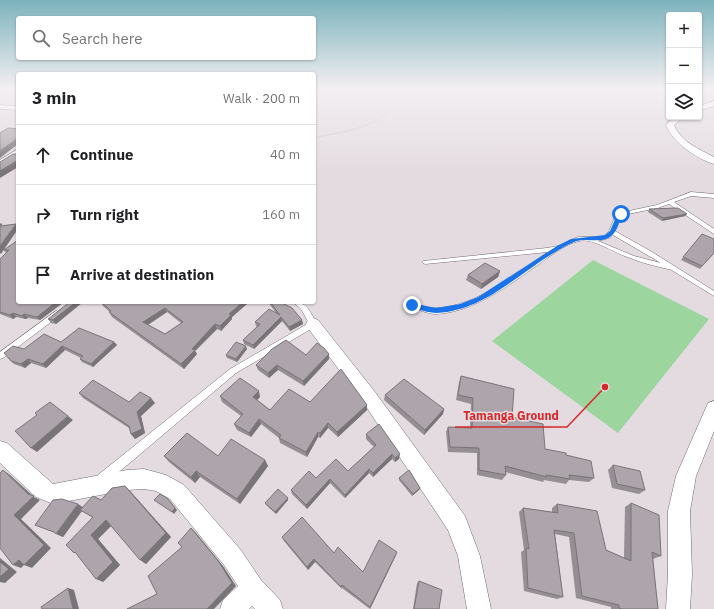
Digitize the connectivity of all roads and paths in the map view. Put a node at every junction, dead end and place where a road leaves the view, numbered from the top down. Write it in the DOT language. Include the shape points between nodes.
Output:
graph roads {
  1 [pos="385,115"];
  2 [pos="675,120"];
  3 [pos="316,138"];
  4 [pos="16,153"];
  5 [pos="714,161"];
  6 [pos="0,164"];
  7 [pos="714,196"];
  8 [pos="670,202"];
  9 [pos="612,232"];
  10 [pos="714,232"];
  11 [pos="590,239"];
  12 [pos="559,248"];
  13 [pos="425,262"];
  14 [pos="677,270"];
  15 [pos="714,294"];
  16 [pos="300,304"];
  17 [pos="412,305"];
  18 [pos="60,311"];
  19 [pos="313,324"];
  20 [pos="0,356"];
  21 [pos="714,409"];
  22 [pos="0,450"];
  23 [pos="93,487"];
  24 [pos="253,588"];
  25 [pos="232,609"];
  26 [pos="270,609"];
  27 [pos="478,609"];
  28 [pos="678,609"];
  1 -- 3 [label="path" via="368,124"];
  2 -- 5 [label="street" via="670,125 672,132"];
  4 -- 6 [label="street"];
  7 -- 8 [label="lane" via="691,194"];
  8 -- 9 [label="lane" via="621,214"];
  8 -- 10 [label="lane"];
  9 -- 11 [label="lane" via="602,238"];
  9 -- 14 [label="lane"];
  11 -- 12 [label="lane" via="578,239"];
  11 -- 14 [label="lane" via="632,257"];
  12 -- 13 [label="lane"];
  12 -- 17 [label="lane" via="480,299 436,311"];
  14 -- 15 [label="lane"];
  16 -- 19 [label="lane"];
  18 -- 20 [label="lane"];
  19 -- 23 [label="lane" via="233,371"];
  19 -- 27 [label="street" via="369,397 457,524 469,556"];
  21 -- 28 [label="street" via="686,476 679,511"];
  22 -- 23 [label="street" via="43,490 53,494"];
  23 -- 24 [label="street" via="144,479 159,482 177,492 232,557"];
  24 -- 25 [label="street"];
  24 -- 26 [label="street"];
}
